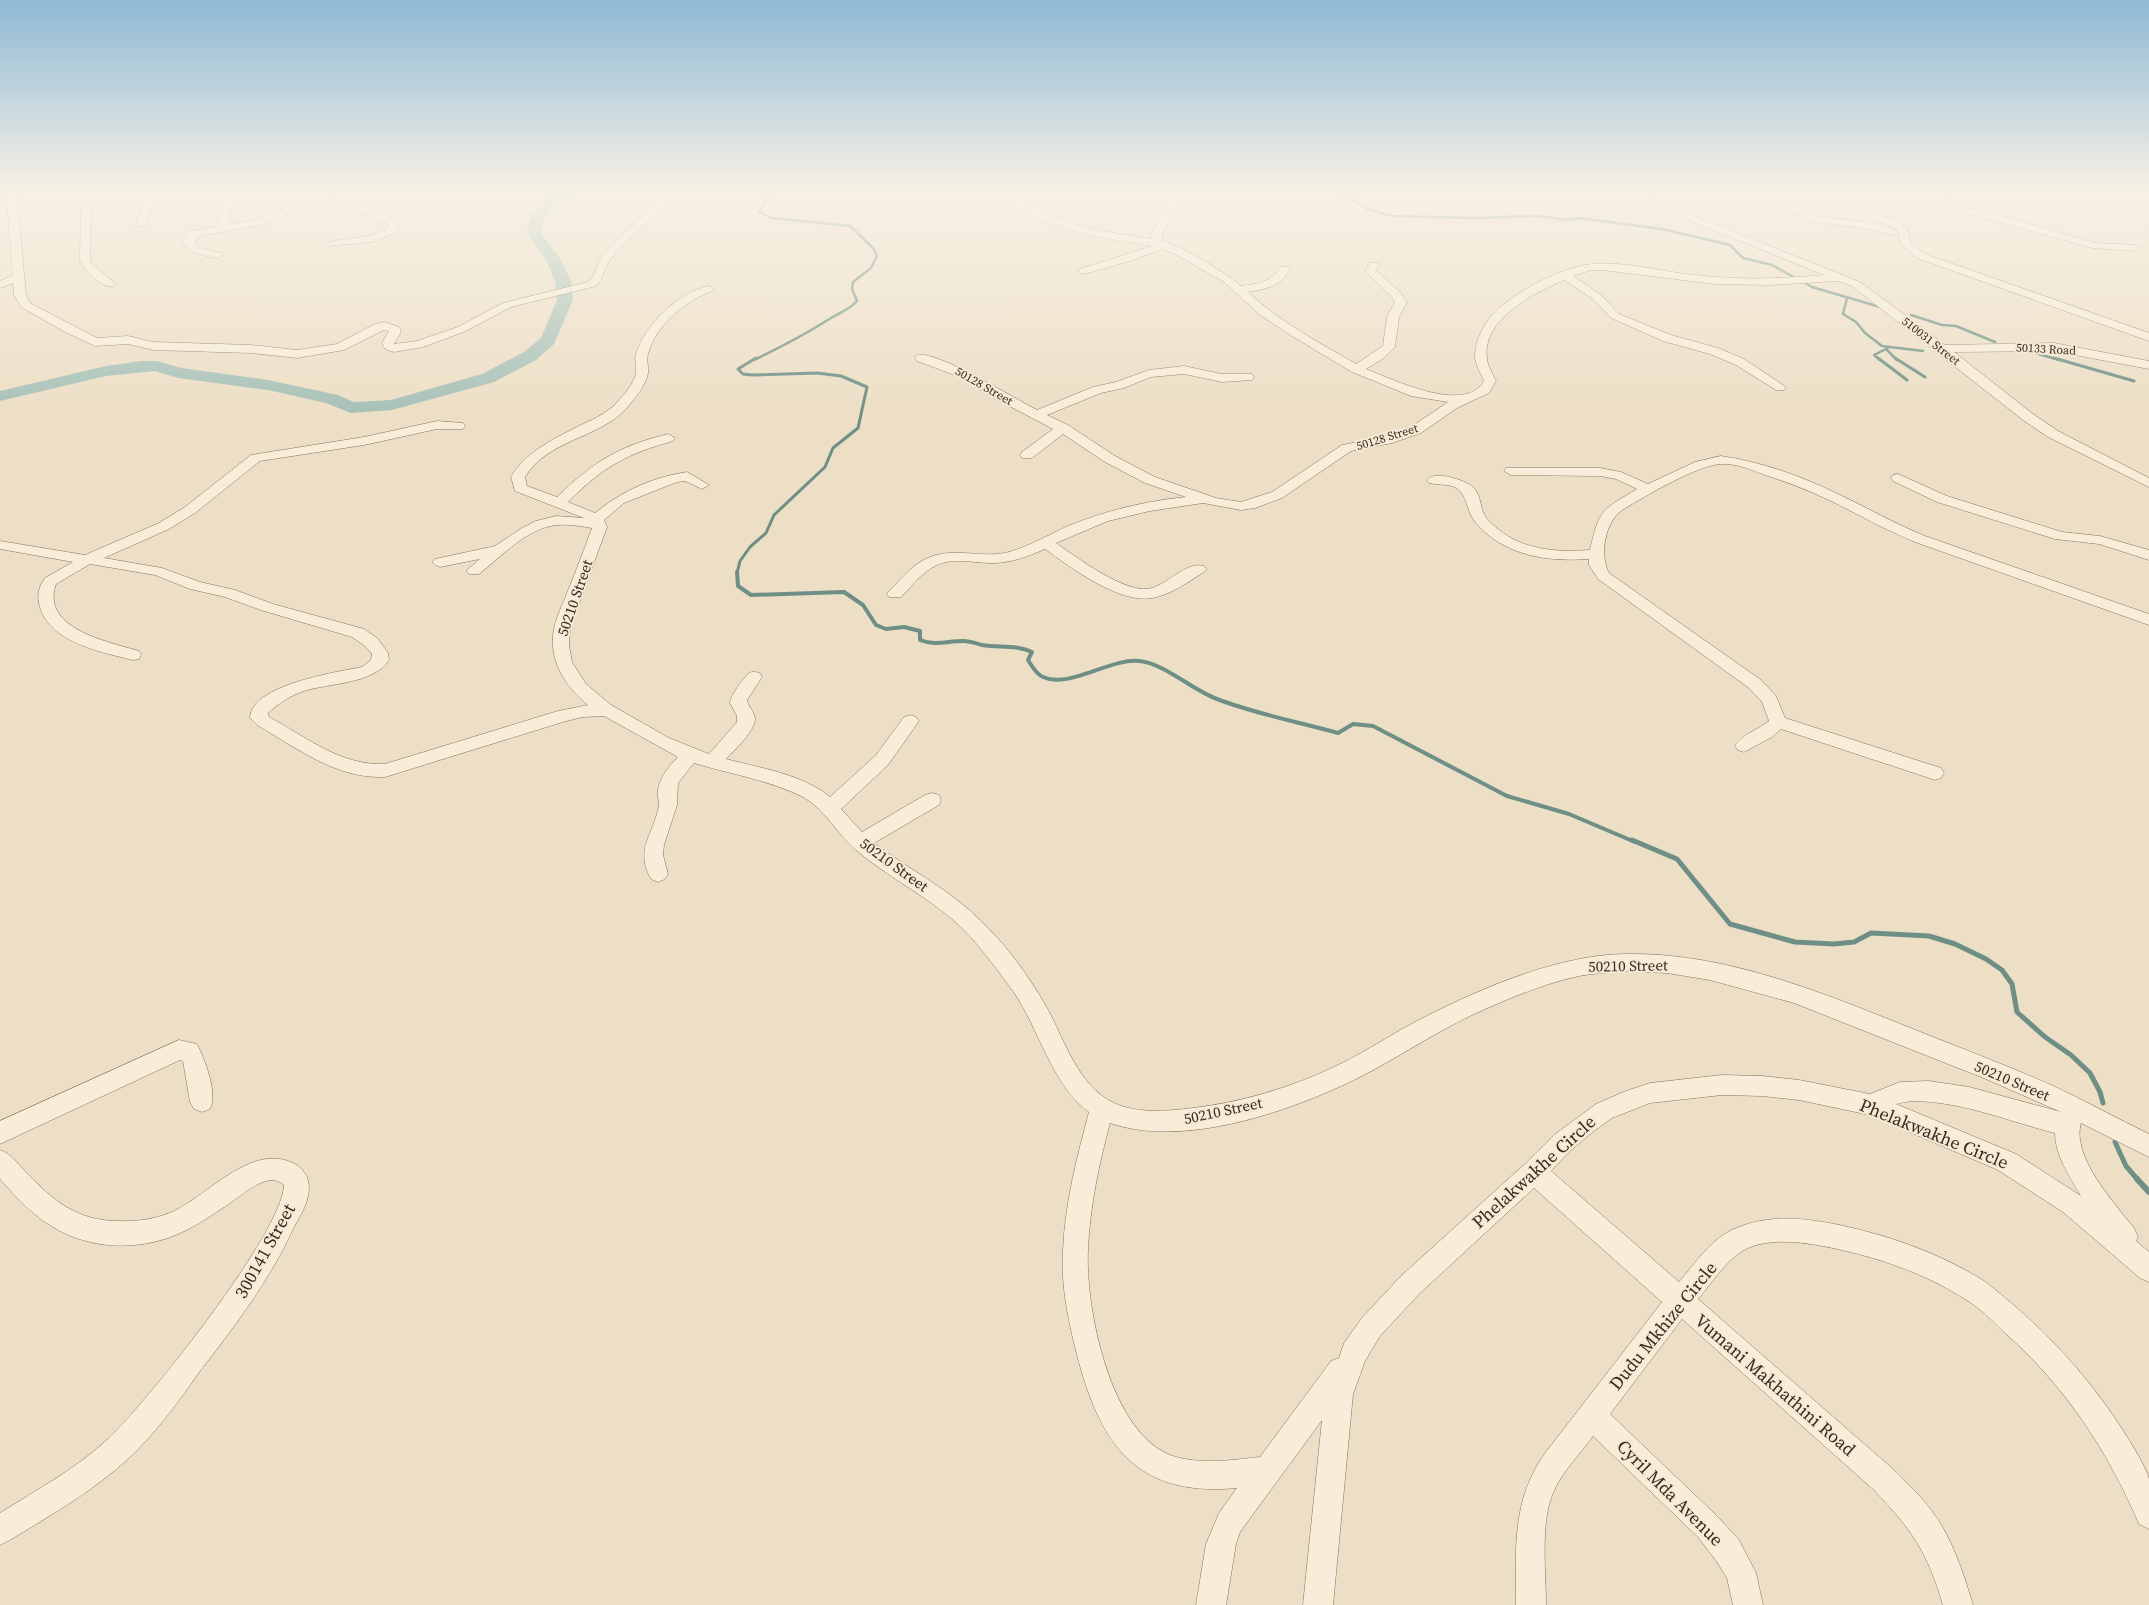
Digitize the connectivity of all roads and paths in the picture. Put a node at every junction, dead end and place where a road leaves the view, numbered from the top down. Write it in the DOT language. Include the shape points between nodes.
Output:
graph roads {
  1 [pos="17,264"];
  2 [pos="86,264"];
  3 [pos="603,264"];
  4 [pos="1109,264"];
  5 [pos="1198,264"];
  6 [pos="1808,264"];
  7 [pos="1944,264"];
  8 [pos="1374,265"];
  9 [pos="1285,269"];
  10 [pos="1084,271"];
  11 [pos="1565,276"];
  12 [pos="18,277"];
  13 [pos="1841,277"];
  14 [pos="110,284"];
  15 [pos="0,285"];
  16 [pos="708,289"];
  17 [pos="1239,290"];
  18 [pos="2149,337"];
  19 [pos="1942,349"];
  20 [pos="921,358"];
  21 [pos="2149,365"];
  22 [pos="1356,369"];
  23 [pos="1248,377"];
  24 [pos="1780,387"];
  25 [pos="1460,400"];
  26 [pos="1036,415"];
  27 [pos="458,426"];
  28 [pos="1062,428"];
  29 [pos="668,438"];
  30 [pos="1027,455"];
  31 [pos="1511,471"];
  32 [pos="1898,478"];
  33 [pos="1434,480"];
  34 [pos="2149,483"];
  35 [pos="702,485"];
  36 [pos="1648,489"];
  37 [pos="1204,499"];
  38 [pos="559,503"];
  39 [pos="598,523"];
  40 [pos="1045,542"];
  41 [pos="0,545"];
  42 [pos="504,547"];
  43 [pos="1597,554"];
  44 [pos="2149,555"];
  45 [pos="88,560"];
  46 [pos="440,562"];
  47 [pos="1199,569"];
  48 [pos="474,571"];
  49 [pos="895,594"];
  50 [pos="2149,620"];
  51 [pos="133,655"];
  52 [pos="754,677"];
  53 [pos="605,710"];
  54 [pos="910,722"];
  55 [pos="1778,722"];
  56 [pos="1744,746"];
  57 [pos="691,755"];
  58 [pos="712,762"];
  59 [pos="1935,773"];
  60 [pos="932,800"];
  61 [pos="829,809"];
  62 [pos="860,842"];
  63 [pos="658,874"];
  64 [pos="202,1102"];
  65 [pos="1872,1105"];
  66 [pos="1102,1108"];
  67 [pos="2072,1117"];
  68 [pos="0,1133"];
  69 [pos="2149,1146"];
  70 [pos="0,1161"];
  71 [pos="1534,1172"];
  72 [pos="2145,1265"];
  73 [pos="1679,1301"];
  74 [pos="1354,1353"];
  75 [pos="1592,1416"];
  76 [pos="1268,1471"];
  77 [pos="2149,1514"];
  78 [pos="0,1530"];
  79 [pos="1210,1605"];
  80 [pos="1318,1605"];
  81 [pos="1531,1605"];
  82 [pos="1748,1605"];
  83 [pos="1958,1605"];
  1 -- 12 [label="street"];
  2 -- 14 [label="street"];
  3 -- 12 [label="street" via="598,279 592,284 507,305 462,329 404,347 389,346 395,329 384,326 340,347 297,354 154,346 128,340 95,342 25,305"];
  4 -- 10 [label="street"];
  5 -- 17 [label="street"];
  6 -- 13 [label="street, 510031 Street"];
  7 -- 18 [label="street"];
  8 -- 22 [label="street" via="1370,271 1400,302 1393,317 1389,347"];
  9 -- 17 [label="street" via="1276,282"];
  11 -- 13 [label="street, 50128 Street" via="1582,269 1601,267 1742,282 1795,282"];
  11 -- 24 [label="street" via="1597,297 1623,321 1666,338 1714,351 1756,370"];
  11 -- 25 [label="street, 50128 Street" via="1522,297 1495,318 1481,354 1481,362 1490,381 1488,386 1478,394"];
  12 -- 15 [label="street"];
  13 -- 19 [label="street, 510031 Street" via="1856,284"];
  16 -- 38 [label="street" via="681,300 657,327 642,352 642,373 616,412 540,452 516,476 520,488"];
  17 -- 22 [label="street" via="1291,331"];
  19 -- 21 [label="street, 50133 Road" via="2054,347"];
  19 -- 34 [label="street, 510031 Street" via="2053,434"];
  20 -- 26 [label="street, 50128 Street" via="964,374"];
  22 -- 25 [label="street" via="1415,393"];
  23 -- 26 [label="street" via="1222,378 1184,370 1155,372 1097,390"];
  25 -- 37 [label="street, 50128 Street" via="1416,430 1334,454 1293,485 1260,502 1241,506"];
  26 -- 28 [label="street, 50128 Street"];
  27 -- 45 [label="street" via="437,425 364,441 256,458 190,510 164,526"];
  28 -- 30 [label="street"];
  28 -- 37 [label="street, 50128 Street" via="1124,468"];
  29 -- 38 [label="street" via="614,458 581,481"];
  31 -- 36 [label="street" via="1613,474"];
  32 -- 44 [label="street" via="1942,499 2060,536 2100,540"];
  33 -- 43 [label="street" via="1453,482 1465,488 1472,495 1481,520 1522,549 1547,555"];
  35 -- 39 [label="street" via="687,476 640,490 619,500"];
  36 -- 43 [label="street" via="1607,515"];
  36 -- 50 [label="street" via="1709,462 1721,460 1748,464 1820,490 1920,539"];
  37 -- 40 [label="street" via="1161,503 1125,511"];
  38 -- 39 [label="street"];
  39 -- 42 [label="street" via="573,520 542,522"];
  39 -- 53 [label="street, 50210 Street" via="560,643 569,673 582,690"];
  40 -- 47 [label="street" via="1099,578 1140,595 1157,591"];
  40 -- 49 [label="street" via="1006,558 957,556 935,560 919,570"];
  41 -- 45 [label="street"];
  42 -- 46 [label="street"];
  42 -- 48 [label="street"];
  43 -- 55 [label="street" via="1597,565 1603,576 1763,691"];
  45 -- 51 [label="street" via="50,581 46,603 51,614 68,632"];
  45 -- 53 [label="street" via="173,576 195,586 342,627 371,642 381,656 373,668 298,687 277,697 259,713 263,721 356,770 385,770 564,715"];
  52 -- 58 [label="street" via="738,700 746,717 745,726"];
  53 -- 57 [label="street, 50210 Street"];
  54 -- 61 [label="street" via="882,760"];
  55 -- 56 [label="street"];
  55 -- 59 [label="street"];
  57 -- 58 [label="street, 50210 Street"];
  57 -- 63 [label="street" via="669,782 668,805 654,845"];
  58 -- 61 [label="street, 50210 Street" via="805,790"];
  60 -- 62 [label="street"];
  61 -- 62 [label="street, 50210 Street"];
  62 -- 66 [label="street, 50210 Street" via="948,904 977,930 1031,1000 1079,1089"];
  64 -- 68 [label="street" via="194,1061 189,1051 179,1050"];
  65 -- 67 [label="street" via="1891,1095 1912,1091 1960,1096 2045,1120"];
  65 -- 71 [label="street, Phelakwakhe Circle" via="1762,1086 1722,1085 1650,1093 1612,1107 1586,1123"];
  65 -- 72 [label="street, Phelakwakhe Circle" via="2007,1162 2072,1204"];
  66 -- 67 [label="street, 50210 Street" via="1119,1117 1171,1122 1238,1110 1296,1093 1356,1068 1419,1031 1518,986 1579,967 1640,963 1708,971 1840,1009 2038,1090"];
  66 -- 76 [label="street" via="1078,1215 1075,1254 1077,1299 1096,1381 1109,1415 1125,1436 1161,1465 1206,1475"];
  67 -- 69 [label="street, 50210 Street"];
  67 -- 72 [label="street" via="2066,1134 2074,1161"];
  70 -- 78 [label="street, 300141 Street" via="53,1213 78,1226 102,1232 133,1234 180,1221 252,1175 268,1169 286,1171 296,1180 296,1196 275,1241 236,1304 165,1396 119,1448 64,1490"];
  71 -- 73 [label="street, Vumani Makhathini Road"];
  71 -- 74 [label="street, Phelakwakhe Circle" via="1410,1285 1371,1327"];
  73 -- 75 [label="street, Dudu Mkhize Circle"];
  73 -- 77 [label="street, Dudu Mkhize Circle" via="1727,1248 1752,1234 1814,1232 1862,1242 1912,1258 1978,1292 2046,1352 2106,1431"];
  73 -- 83 [label="street, Vumani Makhathini Road" via="1877,1474 1912,1510 1929,1532 1942,1558"];
  74 -- 76 [label="street"];
  74 -- 80 [label="street, Phelakwakhe Circle" via="1342,1384 1336,1419"];
  75 -- 81 [label="street, Dudu Mkhize Circle" via="1541,1486 1532,1528"];
  75 -- 82 [label="street, Cyril Mda Avenue" via="1708,1527 1728,1551 1741,1573"];
  76 -- 79 [label="street" via="1229,1523 1221,1544"];
}
